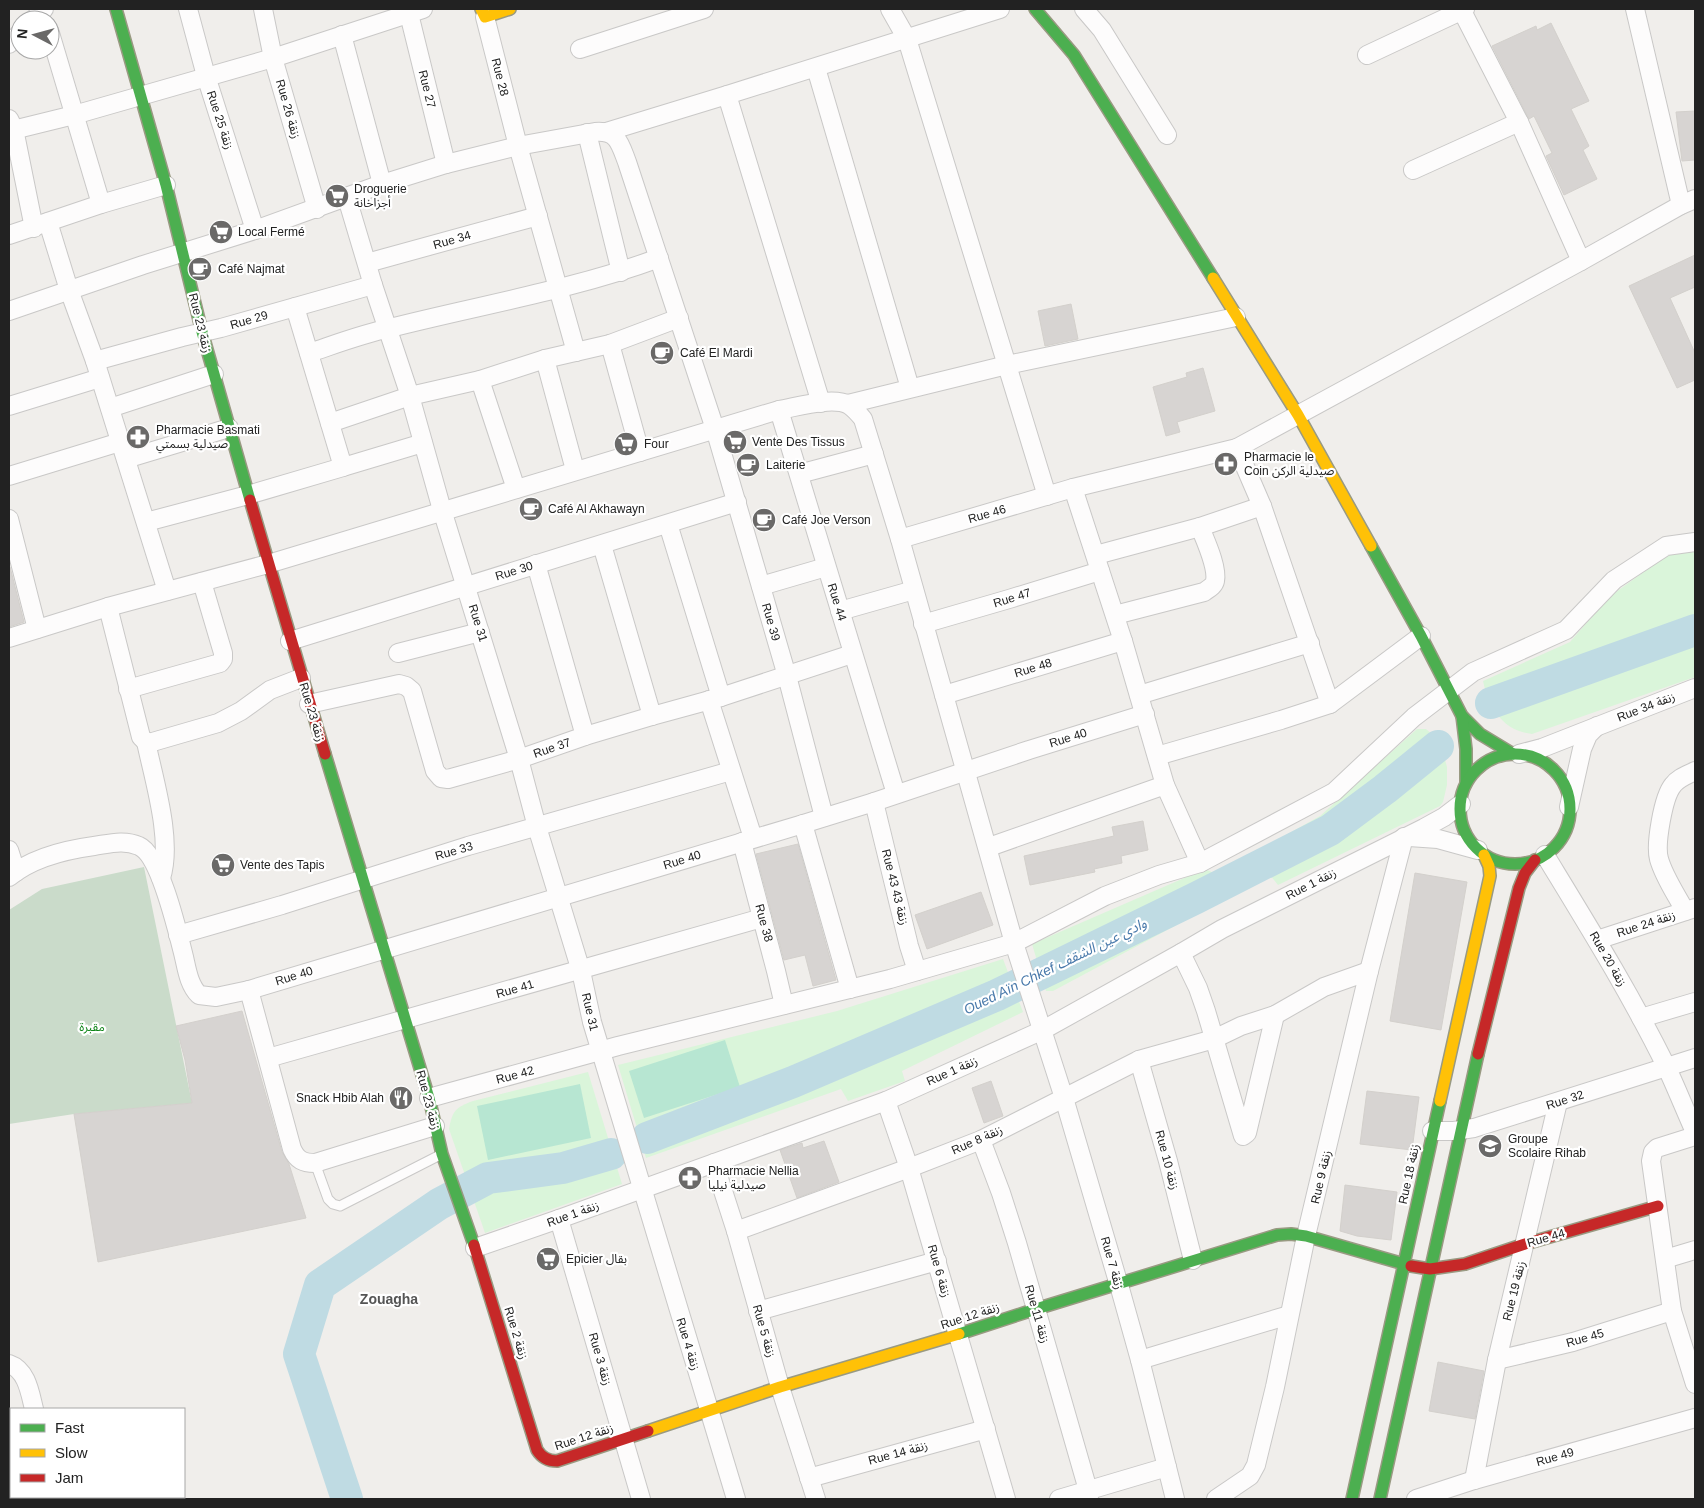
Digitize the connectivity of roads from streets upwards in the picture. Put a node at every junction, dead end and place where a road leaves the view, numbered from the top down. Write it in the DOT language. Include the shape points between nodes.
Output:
graph roads {
  1 [pos="116,9"];
  2 [pos="188,9"];
  3 [pos="510,9"];
  4 [pos="704,9"];
  5 [pos="890,9"];
  6 [pos="1000,9"];
  7 [pos="1035,9"];
  8 [pos="1084,9"];
  9 [pos="1463,9"];
  10 [pos="1636,9"];
  11 [pos="268,10"];
  12 [pos="416,11"];
  13 [pos="483,13"];
  14 [pos="342,36"];
  15 [pos="907,39"];
  16 [pos="580,49"];
  17 [pos="1367,55"];
  18 [pos="272,58"];
  19 [pos="58,60"];
  20 [pos="816,68"];
  21 [pos="206,76"];
  22 [pos="141,96"];
  23 [pos="727,96"];
  24 [pos="74,115"];
  25 [pos="1519,122"];
  26 [pos="10,127"];
  27 [pos="606,132"];
  28 [pos="587,133"];
  29 [pos="1167,135"];
  30 [pos="518,146"];
  31 [pos="446,164"];
  32 [pos="1413,170"];
  33 [pos="382,184"];
  34 [pos="166,185"];
  35 [pos="346,198"];
  36 [pos="1688,202"];
  37 [pos="101,204"];
  38 [pos="317,209"];
  39 [pos="538,216"];
  40 [pos="41,225"];
  41 [pos="255,230"];
  42 [pos="9,235"];
  43 [pos="183,252"];
  44 [pos="659,258"];
  45 [pos="1581,261"];
  46 [pos="367,264"];
  47 [pos="621,272"];
  48 [pos="373,285"];
  49 [pos="558,289"];
  50 [pos="69,290"];
  51 [pos="295,307"];
  52 [pos="9,311"];
  53 [pos="1236,317"];
  54 [pos="679,318"];
  55 [pos="388,328"];
  56 [pos="202,332"];
  57 [pos="610,344"];
  58 [pos="309,352"];
  59 [pos="576,352"];
  60 [pos="546,359"];
  61 [pos="95,361"];
  62 [pos="1007,365"];
  63 [pos="214,374"];
  64 [pos="100,378"];
  65 [pos="480,380"];
  66 [pos="910,388"];
  67 [pos="410,396"];
  68 [pos="821,403"];
  69 [pos="848,404"];
  70 [pos="9,406"];
  71 [pos="110,408"];
  72 [pos="778,410"];
  73 [pos="1298,415"];
  74 [pos="330,423"];
  75 [pos="229,428"];
  76 [pos="716,429"];
  77 [pos="120,442"];
  78 [pos="423,443"];
  79 [pos="1238,448"];
  80 [pos="640,452"];
  81 [pos="874,454"];
  82 [pos="126,459"];
  83 [pos="343,467"];
  84 [pos="575,470"];
  85 [pos="799,474"];
  86 [pos="9,476"];
  87 [pos="516,488"];
  88 [pos="1073,488"];
  89 [pos="248,495"];
  90 [pos="1047,496"];
  91 [pos="737,502"];
  92 [pos="1262,506"];
  93 [pos="442,510"];
  94 [pos="9,518"];
  95 [pos="146,522"];
  96 [pos="668,524"];
  97 [pos="1200,527"];
  98 [pos="900,539"];
  99 [pos="1695,542"];
  100 [pos="602,545"];
  101 [pos="1098,563"];
  102 [pos="268,564"];
  103 [pos="536,564"];
  104 [pos="826,567"];
  105 [pos="202,582"];
  106 [pos="466,586"];
  107 [pos="761,586"];
  108 [pos="914,590"];
  109 [pos="167,591"];
  110 [pos="108,608"];
  111 [pos="840,611"];
  112 [pos="1115,616"];
  113 [pos="923,624"];
  114 [pos="37,629"];
  115 [pos="480,632"];
  116 [pos="1420,636"];
  117 [pos="9,638"];
  118 [pos="290,641"];
  119 [pos="1123,641"];
  120 [pos="1310,643"];
  121 [pos="398,653"];
  122 [pos="852,654"];
  123 [pos="787,676"];
  124 [pos="301,678"];
  125 [pos="1695,688"];
  126 [pos="128,689"];
  127 [pos="1449,689"];
  128 [pos="944,695"];
  129 [pos="1139,695"];
  130 [pos="715,699"];
  131 [pos="309,704"];
  132 [pos="1330,704"];
  133 [pos="1145,714"];
  134 [pos="652,716"];
  135 [pos="1462,716"];
  136 [pos="1597,726"];
  137 [pos="585,736"];
  138 [pos="146,742"];
  139 [pos="1516,754"];
  140 [pos="1157,756"];
  141 [pos="519,759"];
  142 [pos="731,771"];
  143 [pos="1695,771"];
  144 [pos="966,772"];
  145 [pos="1466,783"];
  146 [pos="1165,785"];
  147 [pos="896,794"];
  148 [pos="874,802"];
  149 [pos="1461,804"];
  150 [pos="1570,807"];
  151 [pos="824,817"];
  152 [pos="803,824"];
  153 [pos="537,827"];
  154 [pos="1404,837"];
  155 [pos="747,840"];
  156 [pos="988,847"];
  157 [pos="9,850"];
  158 [pos="1481,853"];
  159 [pos="1540,858"];
  160 [pos="1200,863"];
  161 [pos="12,874"];
  162 [pos="161,878"];
  163 [pos="364,879"];
  164 [pos="559,897"];
  165 [pos="1690,909"];
  166 [pos="762,918"];
  167 [pos="178,935"];
  168 [pos="1597,940"];
  169 [pos="1014,942"];
  170 [pos="383,949"];
  171 [pos="1181,953"];
  172 [pos="581,971"];
  173 [pos="917,971"];
  174 [pos="1369,971"];
  175 [pos="850,989"];
  176 [pos="249,990"];
  177 [pos="1695,1002"];
  178 [pos="784,1005"];
  179 [pos="1275,1015"];
  180 [pos="1641,1018"];
  181 [pos="405,1020"];
  182 [pos="1043,1030"];
  183 [pos="1214,1038"];
  184 [pos="600,1051"];
  185 [pos="268,1058"];
  186 [pos="1695,1058"];
  187 [pos="1139,1060"];
  188 [pos="1666,1066"];
  189 [pos="429,1098"];
  190 [pos="1064,1098"];
  191 [pos="886,1101"];
  192 [pos="1558,1102"];
  193 [pos="435,1126"];
  194 [pos="1462,1130"];
  195 [pos="1432,1131"];
  196 [pos="1695,1132"];
  197 [pos="1695,1136"];
  198 [pos="981,1140"];
  199 [pos="714,1162"];
  200 [pos="909,1168"];
  201 [pos="641,1190"];
  202 [pos="1658,1206"];
  203 [pos="461,1210"];
  204 [pos="560,1219"];
  205 [pos="736,1230"];
  206 [pos="1306,1236"];
  207 [pos="1525,1244"];
  208 [pos="475,1248"];
  209 [pos="1695,1250"];
  210 [pos="1665,1259"];
  211 [pos="1193,1260"];
  212 [pos="937,1261"];
  213 [pos="1403,1264"];
  214 [pos="1430,1269"];
  215 [pos="1119,1285"];
  216 [pos="1036,1309"];
  217 [pos="758,1311"];
  218 [pos="1672,1312"];
  219 [pos="1289,1315"];
  220 [pos="957,1335"];
  221 [pos="1140,1360"];
  222 [pos="1498,1360"];
  223 [pos="9,1364"];
  224 [pos="1695,1384"];
  225 [pos="780,1387"];
  226 [pos="34,1408"];
  227 [pos="709,1411"];
  228 [pos="1695,1418"];
  229 [pos="986,1429"];
  230 [pos="623,1439"];
  231 [pos="548,1460"];
  232 [pos="1166,1467"];
  233 [pos="809,1478"];
  234 [pos="1474,1480"];
  235 [pos="1088,1495"];
  236 [pos="640,1499"];
  237 [pos="736,1499"];
  238 [pos="816,1499"];
  239 [pos="1006,1499"];
  240 [pos="1059,1499"];
  241 [pos="1175,1499"];
  242 [pos="1216,1499"];
  243 [pos="1352,1499"];
  244 [pos="1380,1499"];
  245 [pos="1416,1499"];
  1 -- 22 [label="street, Rue 23 زنقة"];
  2 -- 21 [label="street, Rue 25 زنقة"];
  3 -- 13 [label="street"];
  4 -- 16 [label="street"];
  5 -- 15 [label="street"];
  6 -- 15 [label="street"];
  7 -- 53 [label="street" via="1074,55"];
  8 -- 29 [label="street" via="1102,30"];
  9 -- 17 [label="street"];
  9 -- 25 [label="street"];
  10 -- 36 [label="street"];
  11 -- 18 [label="street, Rue 26 زنقة"];
  12 -- 14 [label="street"];
  12 -- 31 [label="street, Rue 27"];
  13 -- 30 [label="street, Rue 28"];
  14 -- 18 [label="street"];
  14 -- 33 [label="street"];
  15 -- 20 [label="street"];
  15 -- 62 [label="street"];
  18 -- 21 [label="street"];
  18 -- 38 [label="street, Rue 26 زنقة"];
  19 -- 24 [label="street"];
  20 -- 23 [label="street"];
  20 -- 66 [label="street"];
  21 -- 22 [label="street"];
  21 -- 41 [label="street, Rue 25 زنقة"];
  22 -- 24 [label="street"];
  22 -- 34 [label="street, Rue 23 زنقة"];
  23 -- 27 [label="street"];
  23 -- 68 [label="street"];
  24 -- 26 [label="street"];
  24 -- 37 [label="street"];
  25 -- 32 [label="street"];
  25 -- 45 [label="street"];
  26 -- 40 [label="street"];
  27 -- 28 [label="street"];
  27 -- 44 [label="street, Rue 39" via="619,141"];
  28 -- 30 [label="street"];
  28 -- 47 [label="street"];
  30 -- 31 [label="street"];
  30 -- 39 [label="street, Rue 28"];
  31 -- 33 [label="street"];
  33 -- 35 [label="street"];
  34 -- 37 [label="street"];
  34 -- 43 [label="street, Rue 23 زنقة"];
  35 -- 38 [label="street"];
  35 -- 46 [label="street, Rue 31"];
  36 -- 45 [label="street, Rue 46"];
  37 -- 40 [label="street"];
  38 -- 41 [label="street"];
  39 -- 46 [label="street, Rue 34"];
  39 -- 49 [label="street, Rue 28"];
  40 -- 42 [label="street"];
  40 -- 50 [label="street"];
  41 -- 43 [label="street"];
  43 -- 50 [label="street"];
  43 -- 56 [label="street, Rue 23 زنقة"];
  44 -- 47 [label="street"];
  44 -- 54 [label="street, Rue 39"];
  45 -- 73 [label="street, Rue 46"];
  46 -- 48 [label="street, Rue 31"];
  47 -- 49 [label="street"];
  48 -- 51 [label="street, Rue 29"];
  48 -- 55 [label="street, Rue 31"];
  49 -- 55 [label="street"];
  49 -- 59 [label="street, Rue 28"];
  50 -- 52 [label="street"];
  50 -- 61 [label="street"];
  51 -- 56 [label="street, Rue 29"];
  51 -- 58 [label="street"];
  53 -- 62 [label="street"];
  53 -- 73 [label="street"];
  54 -- 57 [label="street"];
  54 -- 76 [label="street, Rue 39"];
  55 -- 58 [label="street"];
  55 -- 67 [label="street, Rue 31"];
  56 -- 61 [label="street, Rue 29"];
  56 -- 63 [label="street, Rue 23 زنقة"];
  57 -- 59 [label="street"];
  57 -- 80 [label="street"];
  58 -- 74 [label="street"];
  59 -- 60 [label="street"];
  60 -- 65 [label="street"];
  60 -- 84 [label="street"];
  61 -- 64 [label="street"];
  62 -- 66 [label="street"];
  62 -- 90 [label="street"];
  63 -- 71 [label="street"];
  63 -- 75 [label="street, Rue 23 زنقة"];
  64 -- 70 [label="street"];
  64 -- 71 [label="street"];
  65 -- 67 [label="street"];
  65 -- 87 [label="street"];
  66 -- 69 [label="street"];
  67 -- 74 [label="street"];
  67 -- 78 [label="street, Rue 31"];
  68 -- 69 [label="street" via="838,401"];
  68 -- 72 [label="street"];
  69 -- 81 [label="street, Rue 7 زنقة" via="863,419"];
  71 -- 77 [label="street"];
  72 -- 76 [label="street"];
  72 -- 85 [label="street, Rue 44"];
  73 -- 79 [label="street, Rue 46"];
  73 -- 116 [label="street"];
  74 -- 83 [label="street"];
  75 -- 82 [label="street"];
  75 -- 89 [label="street, Rue 23 زنقة"];
  76 -- 80 [label="street"];
  76 -- 91 [label="street, Rue 39"];
  77 -- 82 [label="street"];
  77 -- 86 [label="street"];
  78 -- 83 [label="street"];
  78 -- 93 [label="street, Rue 31"];
  79 -- 88 [label="street, Rue 46"];
  79 -- 92 [label="street"];
  80 -- 84 [label="street"];
  81 -- 85 [label="street"];
  81 -- 98 [label="street, Rue 7 زنقة"];
  82 -- 95 [label="street"];
  83 -- 89 [label="street"];
  84 -- 87 [label="street"];
  85 -- 104 [label="street, Rue 44"];
  87 -- 93 [label="street"];
  88 -- 90 [label="street, Rue 46"];
  88 -- 101 [label="street"];
  89 -- 95 [label="street"];
  89 -- 102 [label="street, Rue 23 زنقة"];
  90 -- 98 [label="street, Rue 46"];
  91 -- 96 [label="street, Rue 30"];
  91 -- 107 [label="street, Rue 39"];
  92 -- 97 [label="street, Rue 47"];
  92 -- 120 [label="street"];
  93 -- 102 [label="street"];
  93 -- 106 [label="street, Rue 31"];
  94 -- 114 [label="street"];
  95 -- 109 [label="street"];
  96 -- 100 [label="street, Rue 30"];
  96 -- 130 [label="street, Rue 38"];
  97 -- 101 [label="street, Rue 47"];
  97 -- 112 [label="street" via="1214,566 1212,586 1204,592"];
  98 -- 108 [label="street, Rue 7 زنقة"];
  99 -- 127 [label="street, Rue 42" via="1666,546 1614,580 1566,630 1473,672"];
  100 -- 103 [label="street, Rue 30"];
  100 -- 134 [label="street"];
  101 -- 112 [label="street"];
  101 -- 113 [label="street, Rue 47" via="1009,599"];
  102 -- 105 [label="street"];
  102 -- 118 [label="street, Rue 23 زنقة"];
  103 -- 106 [label="street, Rue 30"];
  103 -- 137 [label="street"];
  104 -- 107 [label="street"];
  104 -- 111 [label="street, Rue 44"];
  105 -- 109 [label="street"];
  105 -- 126 [label="street" via="223,653 220,663"];
  106 -- 115 [label="street, Rue 31"];
  106 -- 118 [label="street, Rue 30"];
  107 -- 123 [label="street, Rue 39"];
  108 -- 111 [label="street"];
  108 -- 113 [label="street, Rue 7 زنقة"];
  109 -- 110 [label="street"];
  110 -- 114 [label="street"];
  110 -- 126 [label="street"];
  111 -- 122 [label="street, Rue 44"];
  112 -- 119 [label="street"];
  113 -- 128 [label="street, Rue 7 زنقة"];
  114 -- 117 [label="street"];
  115 -- 121 [label="street"];
  115 -- 141 [label="street, Rue 31"];
  116 -- 127 [label="street"];
  116 -- 132 [label="street"];
  118 -- 124 [label="street, Rue 23 زنقة"];
  119 -- 128 [label="street, Rue 48"];
  119 -- 129 [label="street"];
  120 -- 129 [label="street"];
  120 -- 132 [label="street"];
  122 -- 123 [label="street, Rue 37"];
  122 -- 147 [label="street, Rue 44"];
  123 -- 130 [label="street, Rue 37"];
  123 -- 151 [label="street, Rue 39"];
  124 -- 131 [label="street, Rue 23 زنقة"];
  124 -- 138 [label="street" via="270,690 218,723"];
  125 -- 136 [label="street, Rue 34 زنقة"];
  126 -- 138 [label="street" via="141,737"];
  127 -- 135 [label="street"];
  127 -- 160 [label="street, Rue 42" via="1334,792"];
  128 -- 144 [label="street, Rue 7 زنقة"];
  129 -- 133 [label="street"];
  130 -- 134 [label="street, Rue 37"];
  130 -- 142 [label="street, Rue 38"];
  131 -- 141 [label="street, Rue 37" via="403,684 412,691 435,772 441,778"];
  131 -- 163 [label="street, Rue 23 زنقة"];
  132 -- 140 [label="street"];
  133 -- 140 [label="street"];
  133 -- 144 [label="street, Rue 40"];
  134 -- 137 [label="street, Rue 37"];
  135 -- 139 [label="street" via="1480,734"];
  135 -- 145 [label="street"];
  136 -- 139 [label="street, Rue 34 زنقة" via="1542,748"];
  136 -- 150 [label="street" via="1582,748"];
  137 -- 141 [label="street, Rue 37"];
  138 -- 162 [label="street" via="164,837 165,858"];
  139 -- 145 [label="street" via="1486,762"];
  139 -- 150 [label="street" via="1534,757 1548,765 1567,791"];
  140 -- 146 [label="street"];
  141 -- 153 [label="street, Rue 31"];
  142 -- 153 [label="street, Rue 33"];
  142 -- 155 [label="street, Rue 38"];
  143 -- 165 [label="street" via="1680,779 1669,792 1657,843 1662,867"];
  144 -- 147 [label="street, Rue 40"];
  144 -- 156 [label="street, Rue 7 زنقة"];
  145 -- 149 [label="street"];
  146 -- 156 [label="street"];
  146 -- 160 [label="street"];
  147 -- 148 [label="street, Rue 40"];
  148 -- 151 [label="street, Rue 40"];
  148 -- 173 [label="street, Rue 43 زنقة 43"];
  149 -- 154 [label="street, Rue 1 زنقة" via="1444,817"];
  149 -- 158 [label="street" via="1462,826 1468,839"];
  150 -- 159 [label="street" via="1567,826 1559,842"];
  151 -- 152 [label="street, Rue 40"];
  152 -- 155 [label="street, Rue 40"];
  152 -- 175 [label="street"];
  153 -- 163 [label="street, Rue 33"];
  153 -- 164 [label="street, Rue 31"];
  154 -- 158 [label="street" via="1438,839"];
  154 -- 171 [label="street, Rue 1 زنقة"];
  154 -- 174 [label="street, Rue 9 زنقة"];
  155 -- 164 [label="street, Rue 40"];
  155 -- 166 [label="street, Rue 38"];
  156 -- 169 [label="street, Rue 7 زنقة"];
  157 -- 161 [label="street"];
  158 -- 159 [label="street" via="1500,862 1518,864"];
  158 -- 195 [label="street, Rue 18 زنقة" via="1489,866 1490,876"];
  159 -- 168 [label="street, Rue 20 زنقة"];
  159 -- 194 [label="street" via="1525,873 1519,888"];
  160 -- 169 [label="street, Rue 42" via="1105,896"];
  161 -- 162 [label="street" via="27,864 54,854 122,842 144,849"];
  162 -- 167 [label="street"];
  163 -- 167 [label="street, Rue 33"];
  163 -- 170 [label="street, Rue 23 زنقة"];
  164 -- 170 [label="street, Rue 40"];
  164 -- 172 [label="street, Rue 31"];
  165 -- 168 [label="street, Rue 24 زنقة"];
  166 -- 172 [label="street, Rue 41"];
  166 -- 178 [label="street, Rue 38"];
  167 -- 176 [label="street, Rue 40" via="191,986 199,995 216,997"];
  168 -- 180 [label="street, Rue 20 زنقة"];
  169 -- 173 [label="street, Rue 42"];
  169 -- 182 [label="street, Rue 7 زنقة"];
  170 -- 176 [label="street, Rue 40"];
  170 -- 181 [label="street, Rue 23 زنقة"];
  171 -- 182 [label="street, Rue 1 زنقة"];
  171 -- 183 [label="street" via="1198,988"];
  172 -- 181 [label="street, Rue 41"];
  172 -- 184 [label="street, Rue 31"];
  173 -- 175 [label="street, Rue 42"];
  174 -- 179 [label="street, Rue 8 زنقة" via="1324,987"];
  174 -- 206 [label="street, Rue 9 زنقة"];
  175 -- 178 [label="street, Rue 42"];
  176 -- 185 [label="street"];
  177 -- 180 [label="street"];
  178 -- 184 [label="street, Rue 42"];
  179 -- 183 [label="street, Rue 8 زنقة"];
  179 -- 183 [label="street" via="1244,1137"];
  180 -- 188 [label="street, Rue 20 زنقة"];
  181 -- 185 [label="street, Rue 41"];
  181 -- 189 [label="street, Rue 23 زنقة"];
  182 -- 190 [label="street, Rue 7 زنقة"];
  182 -- 191 [label="street, Rue 1 زنقة"];
  183 -- 187 [label="street, Rue 8 زنقة"];
  184 -- 189 [label="street, Rue 42"];
  184 -- 201 [label="street, Rue 31"];
  185 -- 193 [label="street" via="292,1149 303,1162 314,1163"];
  186 -- 188 [label="street, Rue 32"];
  187 -- 190 [label="street, Rue 8 زنقة"];
  187 -- 211 [label="street, Rue 10 زنقة"];
  188 -- 192 [label="street, Rue 32"];
  188 -- 196 [label="street"];
  189 -- 193 [label="street, Rue 23 زنقة"];
  190 -- 198 [label="street, Rue 8 زنقة"];
  190 -- 215 [label="street, Rue 7 زنقة"];
  191 -- 199 [label="street, Rue 1 زنقة"];
  191 -- 200 [label="street, Rue 6 زنقة"];
  192 -- 194 [label="street, Rue 32"];
  192 -- 207 [label="street, Rue 19 زنقة"];
  193 -- 203 [label="street, Rue 23 زنقة"];
  194 -- 195 [label="street, Rue 32"];
  194 -- 214 [label="street"];
  195 -- 213 [label="street, Rue 18 زنقة"];
  197 -- 202 [label="street" via="1653,1152"];
  198 -- 200 [label="street, Rue 8 زنقة"];
  198 -- 216 [label="street, Rue 11 زنقة" via="1001,1193"];
  199 -- 201 [label="street, Rue 1 زنقة"];
  199 -- 205 [label="street, Rue 5 زنقة"];
  200 -- 205 [label="street, Rue 8 زنقة"];
  200 -- 212 [label="street, Rue 6 زنقة"];
  201 -- 204 [label="street, Rue 1 زنقة"];
  201 -- 227 [label="street, Rue 4 زنقة"];
  202 -- 207 [label="street, Rue 44"];
  202 -- 210 [label="street"];
  203 -- 208 [label="street, Rue 2 زنقة"];
  204 -- 208 [label="street, Rue 1 زنقة"];
  204 -- 230 [label="street, Rue 3 زنقة"];
  205 -- 217 [label="street, Rue 5 زنقة"];
  206 -- 211 [label="street, Rue 12 زنقة" via="1277,1235"];
  206 -- 213 [label="street, Rue 12 زنقة"];
  206 -- 219 [label="street, Rue 9 زنقة"];
  207 -- 214 [label="street, Rue 44" via="1464,1264"];
  207 -- 222 [label="street, Rue 19 زنقة"];
  208 -- 231 [label="street, Rue 2 زنقة" via="537,1450"];
  209 -- 210 [label="street"];
  210 -- 218 [label="street"];
  211 -- 215 [label="street, Rue 12 زنقة"];
  212 -- 217 [label="street"];
  212 -- 220 [label="street, Rue 6 زنقة"];
  213 -- 214 [label="street, Rue 44"];
  213 -- 243 [label="street, Rue 18 زنقة"];
  214 -- 244 [label="street"];
  215 -- 216 [label="street, Rue 12 زنقة"];
  215 -- 221 [label="street, Rue 7 زنقة"];
  216 -- 220 [label="street, Rue 12 زنقة"];
  216 -- 235 [label="street, Rue 11 زنقة"];
  217 -- 225 [label="street, Rue 5 زنقة"];
  218 -- 222 [label="street, Rue 45" via="1573,1342"];
  218 -- 224 [label="street"];
  219 -- 221 [label="street"];
  219 -- 242 [label="street, Rue 9 زنقة" via="1256,1464 1250,1476"];
  220 -- 225 [label="street, Rue 12 زنقة"];
  220 -- 229 [label="street, Rue 6 زنقة"];
  221 -- 232 [label="street, Rue 7 زنقة"];
  222 -- 234 [label="street, Rue 19 زنقة"];
  223 -- 226 [label="street" via="21,1372"];
  225 -- 227 [label="street, Rue 12 زنقة"];
  225 -- 233 [label="street, Rue 5 زنقة"];
  227 -- 230 [label="street, Rue 12 زنقة"];
  227 -- 237 [label="street, Rue 4 زنقة"];
  228 -- 234 [label="street, Rue 49"];
  229 -- 233 [label="street, Rue 14 زنقة"];
  229 -- 239 [label="street, Rue 6 زنقة"];
  230 -- 231 [label="street, Rue 12 زنقة" via="557,1461"];
  230 -- 236 [label="street, Rue 3 زنقة"];
  232 -- 235 [label="street"];
  232 -- 241 [label="street, Rue 7 زنقة"];
  233 -- 238 [label="street, Rue 5 زنقة"];
  234 -- 245 [label="street, Rue 49"];
  235 -- 240 [label="street"];
}
